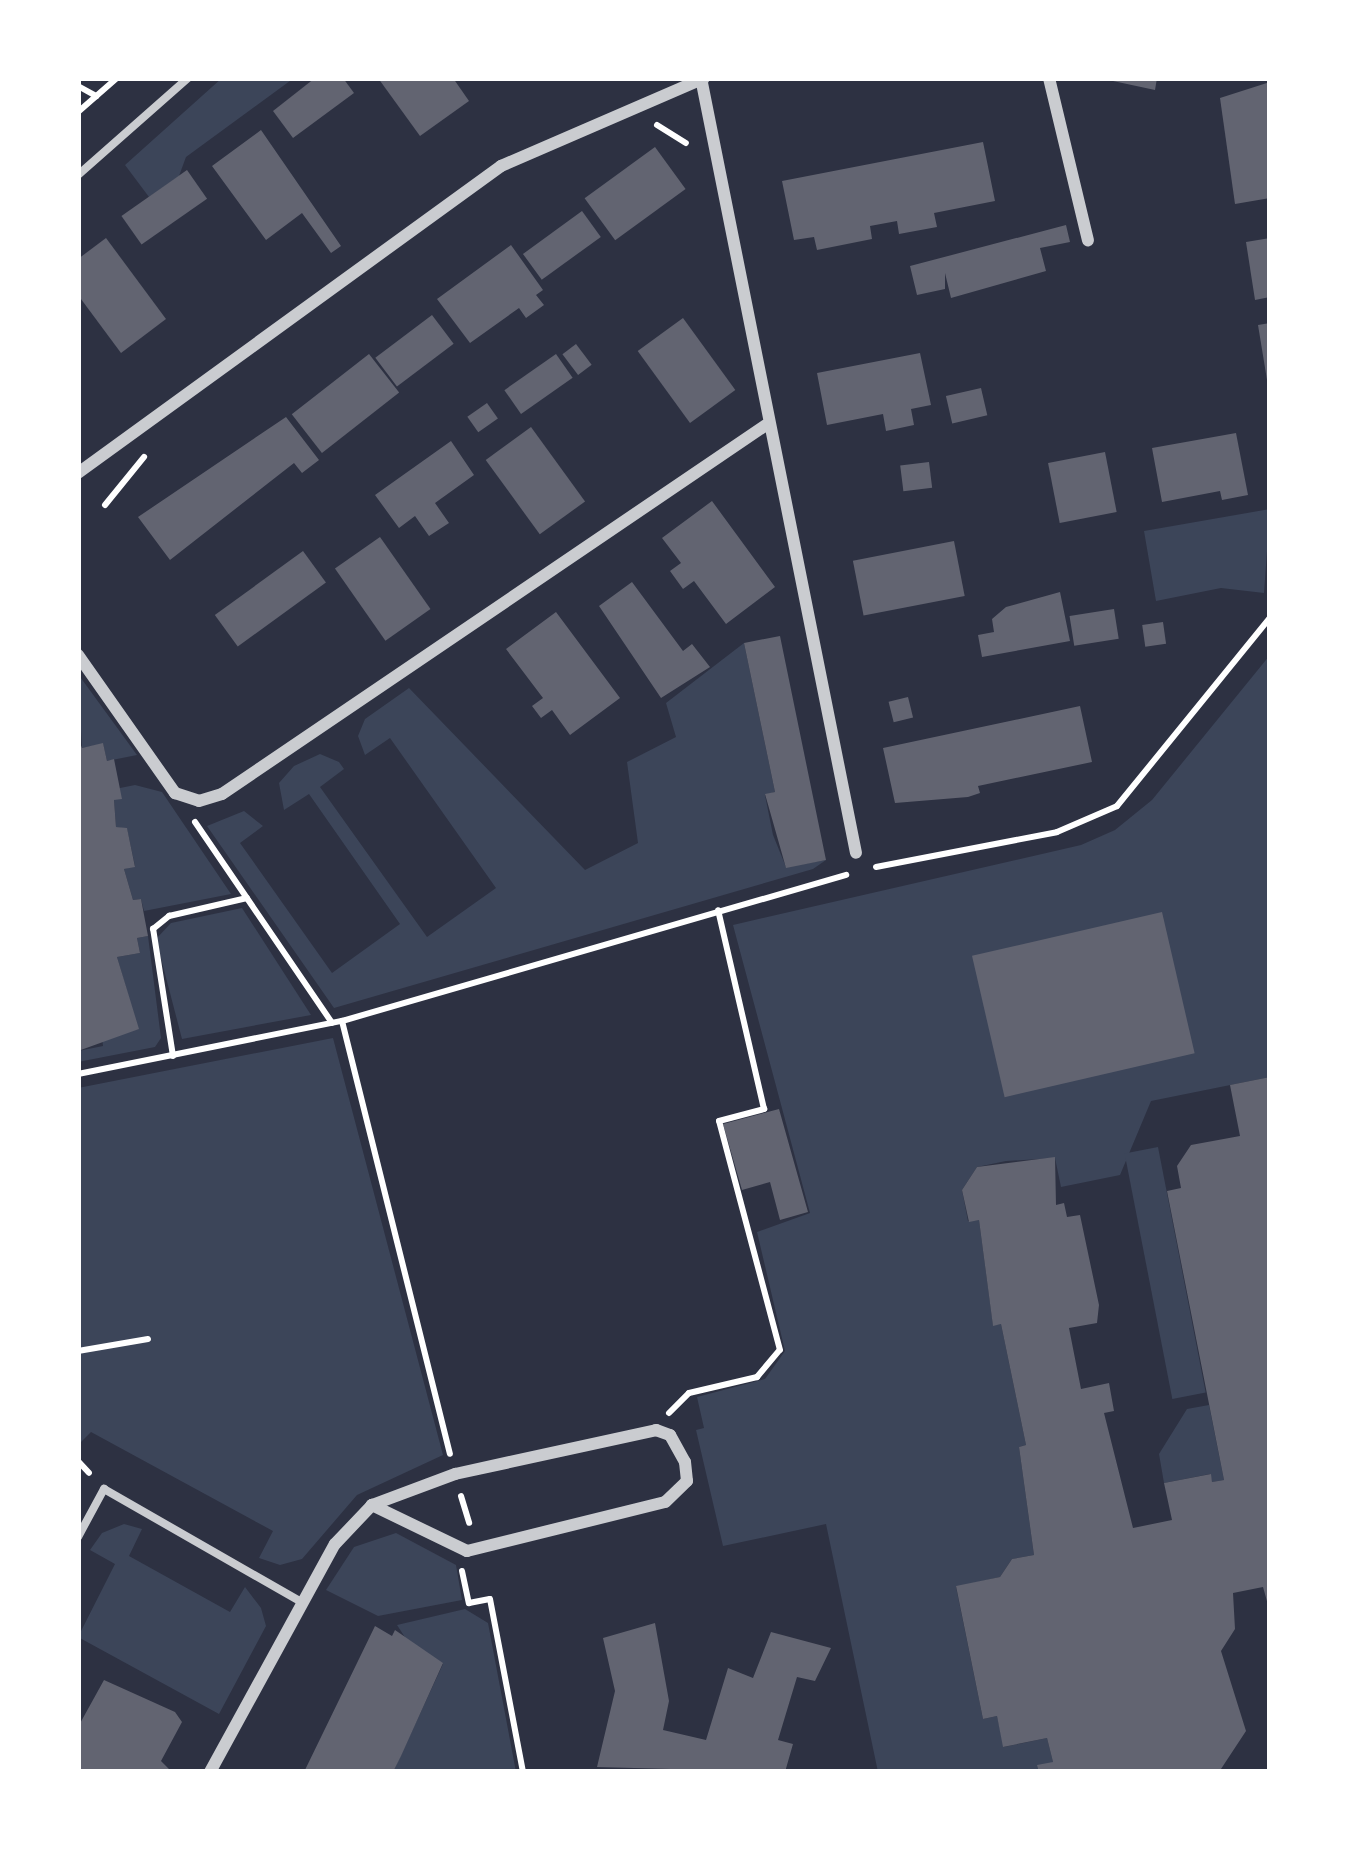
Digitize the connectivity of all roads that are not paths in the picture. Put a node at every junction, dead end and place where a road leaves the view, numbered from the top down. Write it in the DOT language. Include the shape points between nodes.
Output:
graph roads {
  1 [pos="188,78"];
  2 [pos="702,78"];
  3 [pos="1049,78"];
  4 [pos="78,176"];
  5 [pos="1088,240"];
  6 [pos="766,425"];
  7 [pos="78,473"];
  8 [pos="78,655"];
  9 [pos="856,853"];
  10 [pos="372,1505"];
  11 [pos="78,1538"];
  12 [pos="301,1602"];
  13 [pos="210,1772"];
  1 -- 4 [label="lane"];
  2 -- 6 [label="street"];
  2 -- 7 [label="street" via="501,166"];
  3 -- 5 [label="street"];
  6 -- 8 [label="street" via="248,782 199,801 176,794"];
  6 -- 9 [label="street"];
  10 -- 10 [label="street" via="455,1474 656,1430 680,1446 687,1481 681,1493 467,1551"];
  10 -- 12 [label="street" via="335,1544"];
  11 -- 12 [label="lane" via="104,1489"];
  12 -- 13 [label="street"];
}
